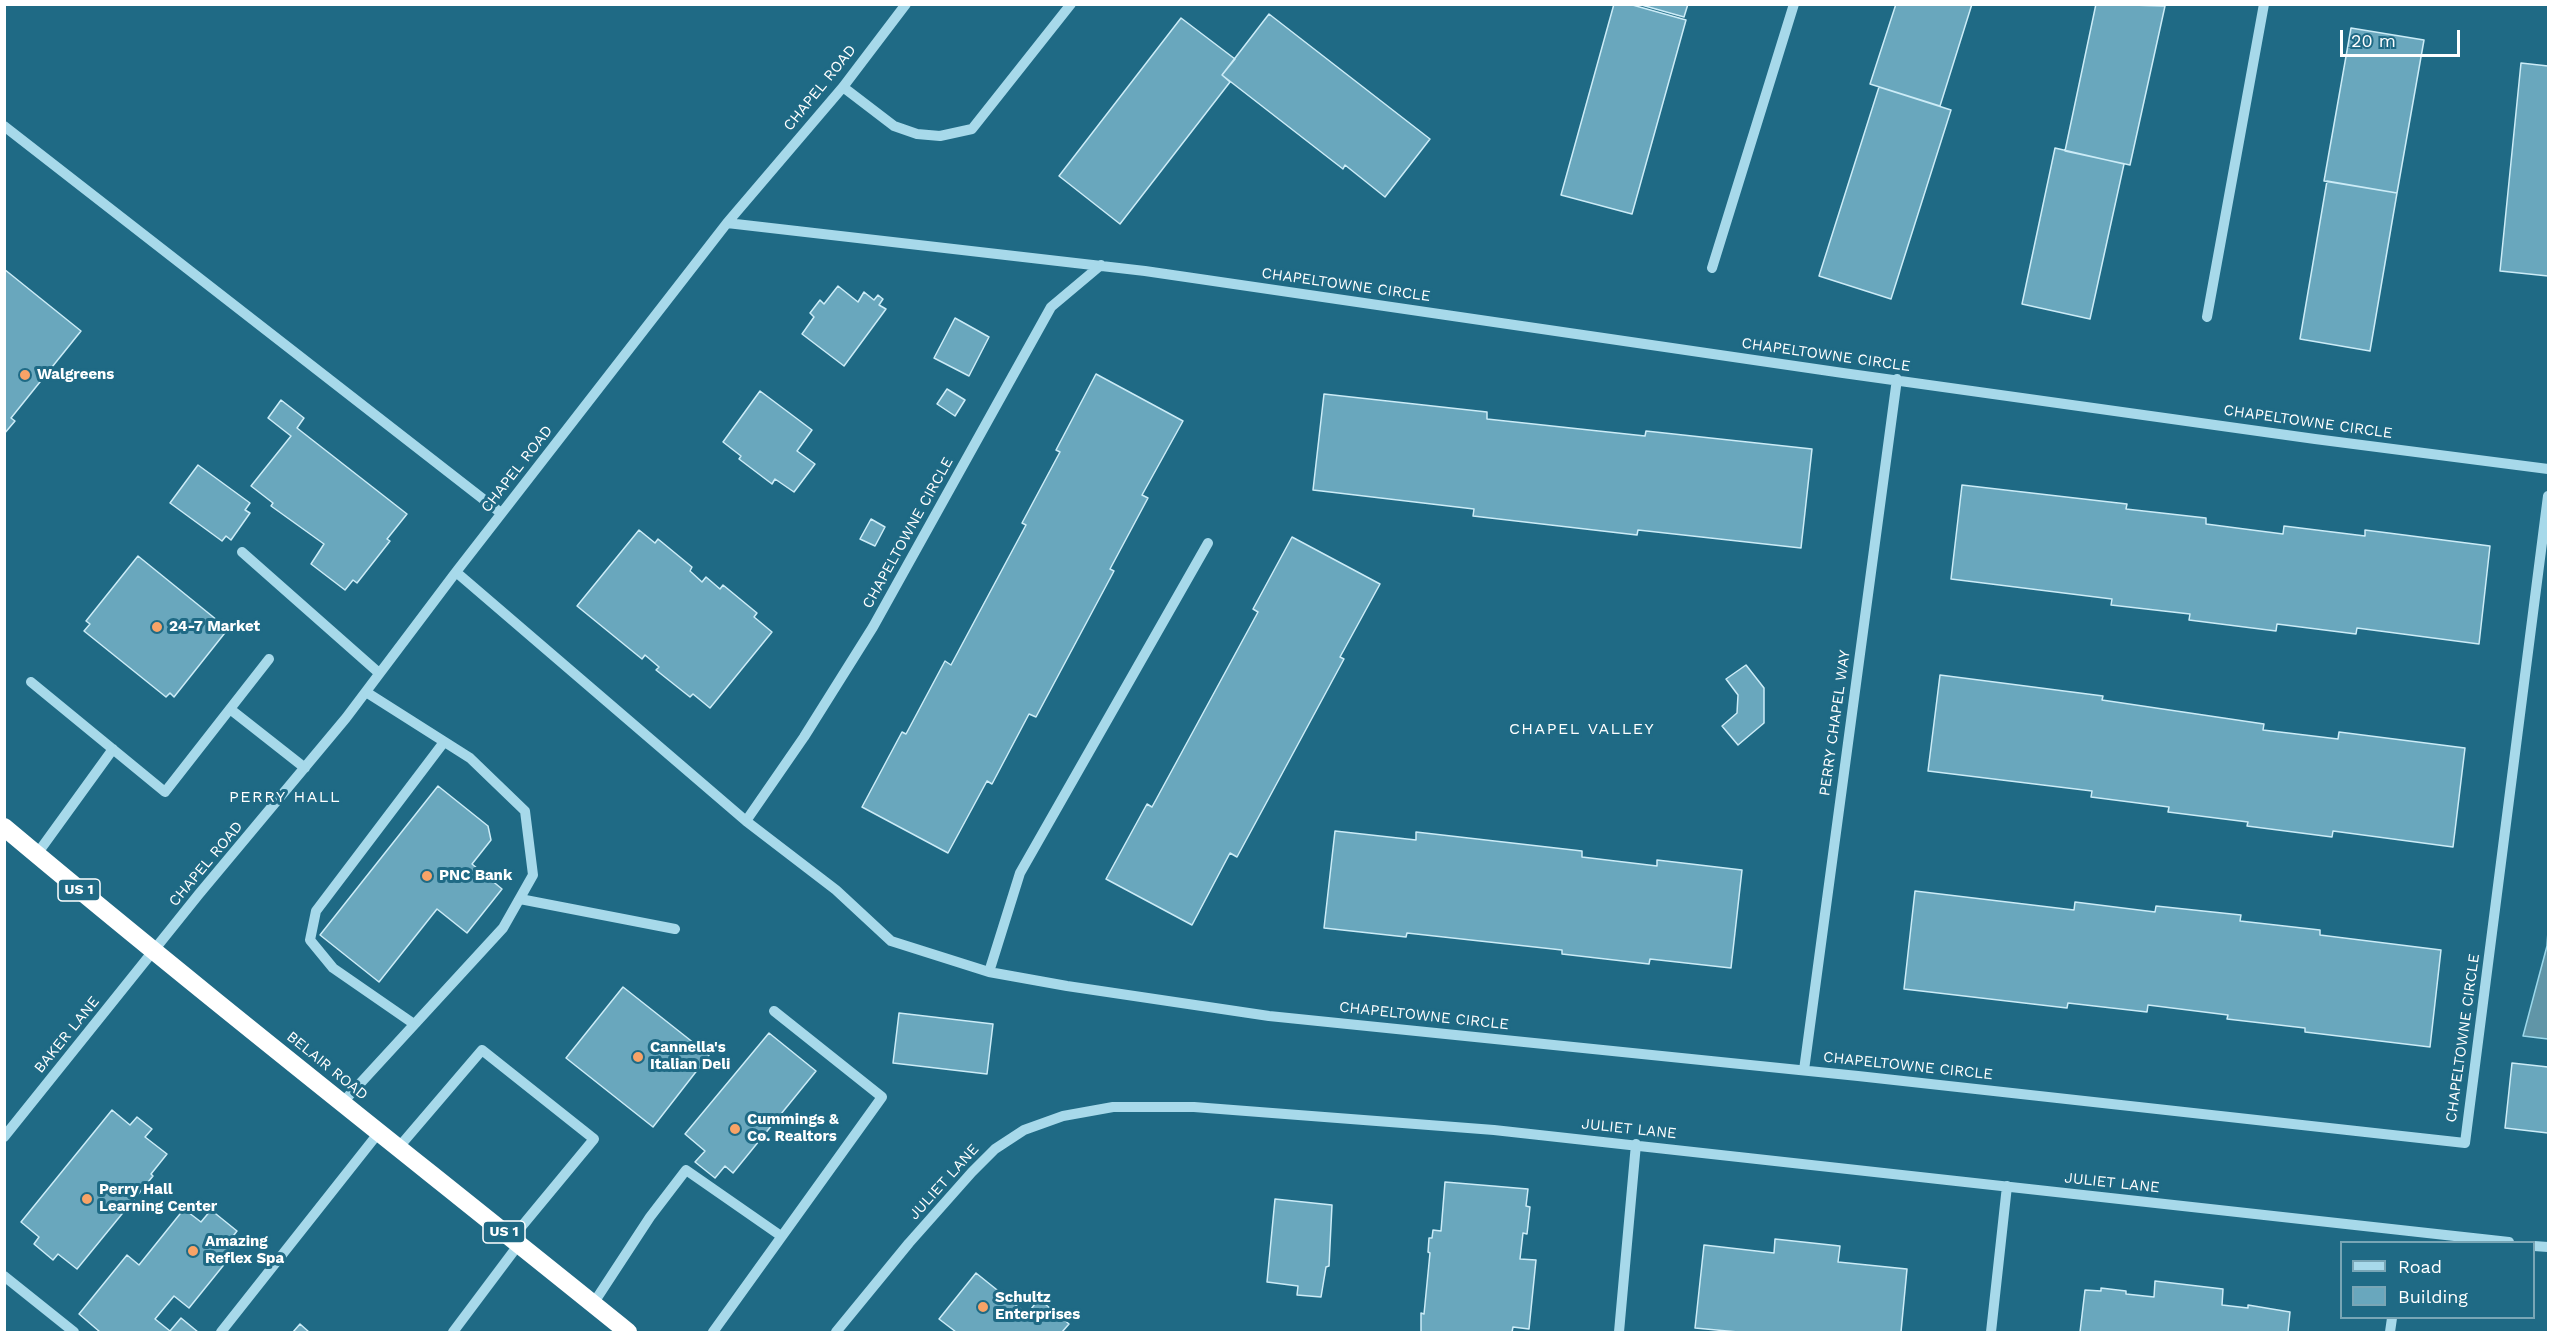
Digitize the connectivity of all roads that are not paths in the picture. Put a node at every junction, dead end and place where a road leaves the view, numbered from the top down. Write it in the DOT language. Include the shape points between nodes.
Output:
graph roads {
  1 [pos="906,4"];
  2 [pos="1071,4"];
  3 [pos="1794,4"];
  4 [pos="2264,4"];
  5 [pos="843,87"];
  6 [pos="4,126"];
  7 [pos="727,223"];
  8 [pos="1101,265"];
  9 [pos="1712,268"];
  10 [pos="2207,318"];
  11 [pos="1897,380"];
  12 [pos="2548,469"];
  13 [pos="2548,496"];
  14 [pos="501,513"];
  15 [pos="1208,543"];
  16 [pos="242,552"];
  17 [pos="456,572"];
  18 [pos="270,659"];
  19 [pos="379,673"];
  20 [pos="31,682"];
  21 [pos="366,692"];
  22 [pos="230,709"];
  23 [pos="444,742"];
  24 [pos="113,749"];
  25 [pos="305,768"];
  26 [pos="746,821"];
  27 [pos="4,827"];
  28 [pos="37,854"];
  29 [pos="520,899"];
  30 [pos="675,929"];
  31 [pos="153,952"];
  32 [pos="989,972"];
  33 [pos="774,1011"];
  34 [pos="414,1024"];
  35 [pos="1804,1070"];
  36 [pos="343,1102"];
  37 [pos="380,1131"];
  38 [pos="4,1137"];
  39 [pos="1636,1144"];
  40 [pos="399,1147"];
  41 [pos="2007,1186"];
  42 [pos="2403,1230"];
  43 [pos="781,1236"];
  44 [pos="515,1241"];
  45 [pos="2402,1241"];
  46 [pos="2499,1241"];
  47 [pos="4,1276"];
  48 [pos="593,1304"];
  49 [pos="74,1332"];
  50 [pos="221,1332"];
  51 [pos="453,1332"];
  52 [pos="628,1332"];
  53 [pos="713,1332"];
  54 [pos="836,1332"];
  55 [pos="1619,1332"];
  56 [pos="1991,1332"];
  1 -- 5 [label="street, CHAPEL ROAD"];
  2 -- 5 [label="street" via="972,129 940,136 917,134 894,126"];
  3 -- 9 [label="street"];
  4 -- 10 [label="street"];
  5 -- 7 [label="street, CHAPEL ROAD"];
  6 -- 14 [label="street"];
  7 -- 8 [label="street, CHAPELTOWNE CIRCLE"];
  7 -- 14 [label="street, CHAPEL ROAD"];
  8 -- 11 [label="street, CHAPELTOWNE CIRCLE"];
  8 -- 26 [label="street, CHAPELTOWNE CIRCLE" via="1051,307 873,627"];
  11 -- 12 [label="street, CHAPELTOWNE CIRCLE"];
  11 -- 35 [label="street, PERRY CHAPEL WAY"];
  13 -- 35 [label="street, CHAPELTOWNE CIRCLE" via="2465,1143"];
  14 -- 17 [label="street, CHAPEL ROAD"];
  15 -- 32 [label="street" via="1020,873"];
  16 -- 19 [label="street"];
  17 -- 19 [label="street, CHAPEL ROAD"];
  17 -- 26 [label="street, CHAPELTOWNE CIRCLE"];
  18 -- 22 [label="street"];
  19 -- 21 [label="street, CHAPEL ROAD"];
  20 -- 24 [label="street"];
  21 -- 23 [label="street"];
  21 -- 25 [label="street, CHAPEL ROAD"];
  22 -- 24 [label="street" via="165,792"];
  22 -- 25 [label="street"];
  23 -- 29 [label="street" via="470,758 525,811 533,874"];
  23 -- 34 [label="street" via="316,911 310,940 333,968"];
  24 -- 28 [label="street"];
  25 -- 31 [label="street, CHAPEL ROAD"];
  26 -- 32 [label="street, CHAPELTOWNE CIRCLE" via="836,890 891,941"];
  27 -- 28 [label="highway, BELAIR ROAD / US 1"];
  28 -- 31 [label="highway, BELAIR ROAD / US 1"];
  29 -- 30 [label="street"];
  29 -- 34 [label="street" via="503,928"];
  31 -- 36 [label="highway, BELAIR ROAD / US 1"];
  31 -- 38 [label="street, BAKER LANE"];
  32 -- 35 [label="street, CHAPELTOWNE CIRCLE" via="1269,1016"];
  33 -- 43 [label="street" via="882,1097"];
  34 -- 36 [label="street"];
  36 -- 37 [label="highway, BELAIR ROAD / US 1"];
  37 -- 40 [label="highway, BELAIR ROAD / US 1"];
  37 -- 50 [label="street"];
  39 -- 41 [label="street, JULIET LANE"];
  39 -- 54 [label="street, JULIET LANE" via="1194,1107 1113,1107 1063,1116 1024,1130 995,1149 909,1243"];
  39 -- 55 [label="street"];
  40 -- 44 [label="highway, BELAIR ROAD / US 1"];
  40 -- 44 [label="street" via="482,1050 594,1139"];
  41 -- 42 [label="street, JULIET LANE"];
  41 -- 56 [label="street"];
  42 -- 45 [label="street"];
  42 -- 46 [label="street, JULIET LANE"];
  43 -- 48 [label="street" via="686,1170"];
  43 -- 53 [label="street"];
  44 -- 48 [label="highway, BELAIR ROAD / US 1"];
  44 -- 51 [label="street"];
  47 -- 49 [label="street"];
  48 -- 52 [label="highway, BELAIR ROAD / US 1"];
}
